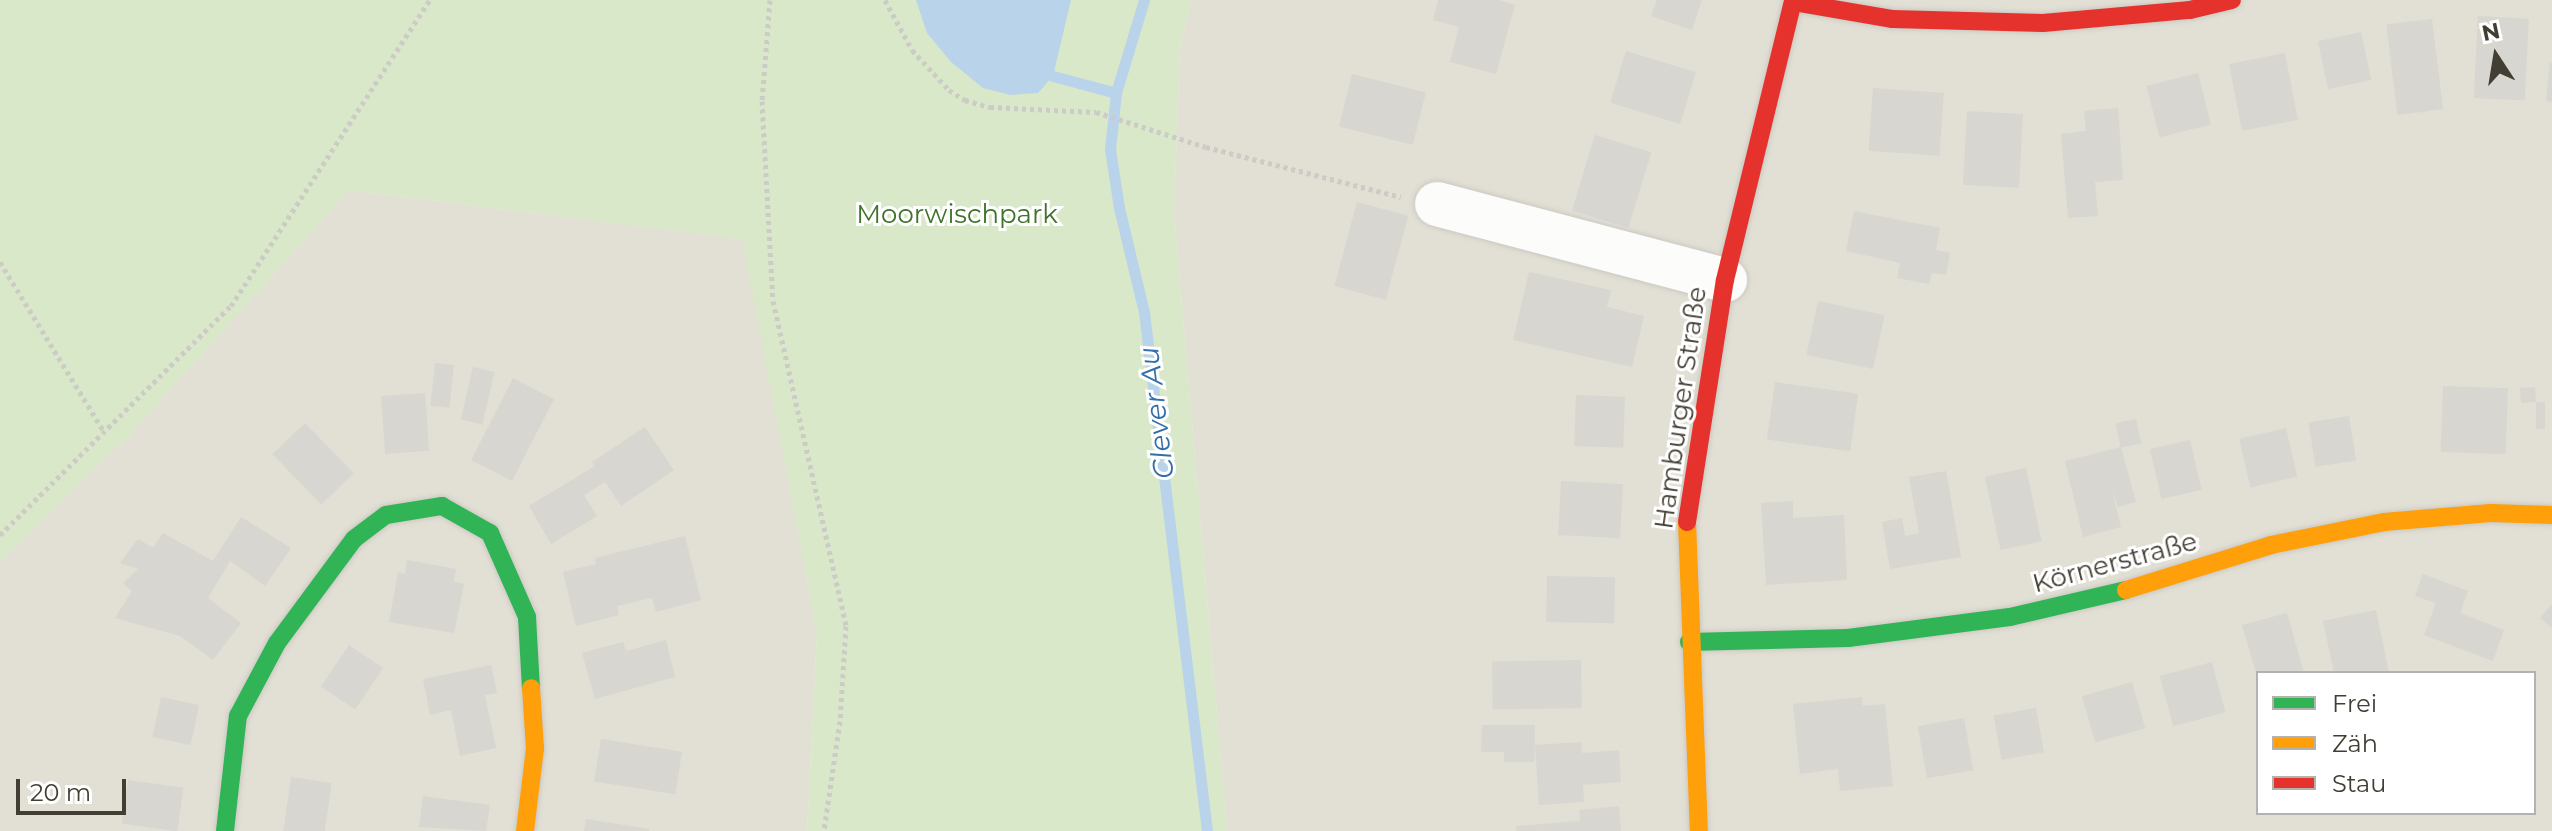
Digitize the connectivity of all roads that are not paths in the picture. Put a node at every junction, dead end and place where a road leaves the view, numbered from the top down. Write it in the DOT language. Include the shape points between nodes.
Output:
graph roads {
  1 [pos="2232,0"];
  2 [pos="1793,1"];
  3 [pos="1423,202"];
  4 [pos="1725,280"];
  5 [pos="2552,515"];
  6 [pos="1689,642"];
  7 [pos="225,831"];
  8 [pos="525,831"];
  9 [pos="1699,831"];
  1 -- 2 [label="street" via="2190,10 2043,23 1892,19"];
  2 -- 4 [label="street, Hamburger Straße"];
  3 -- 4 [label="street"];
  4 -- 6 [label="street, Hamburger Straße" via="1687,516"];
  5 -- 6 [label="street, Körnerstraße" via="2491,513 2384,522 2271,545 2152,584 2010,617 1848,638"];
  6 -- 9 [label="street, Hamburger Straße"];
  7 -- 8 [label="street" via="238,716 277,643 354,539 386,515 442,506 490,533 527,617 535,748"];
}
